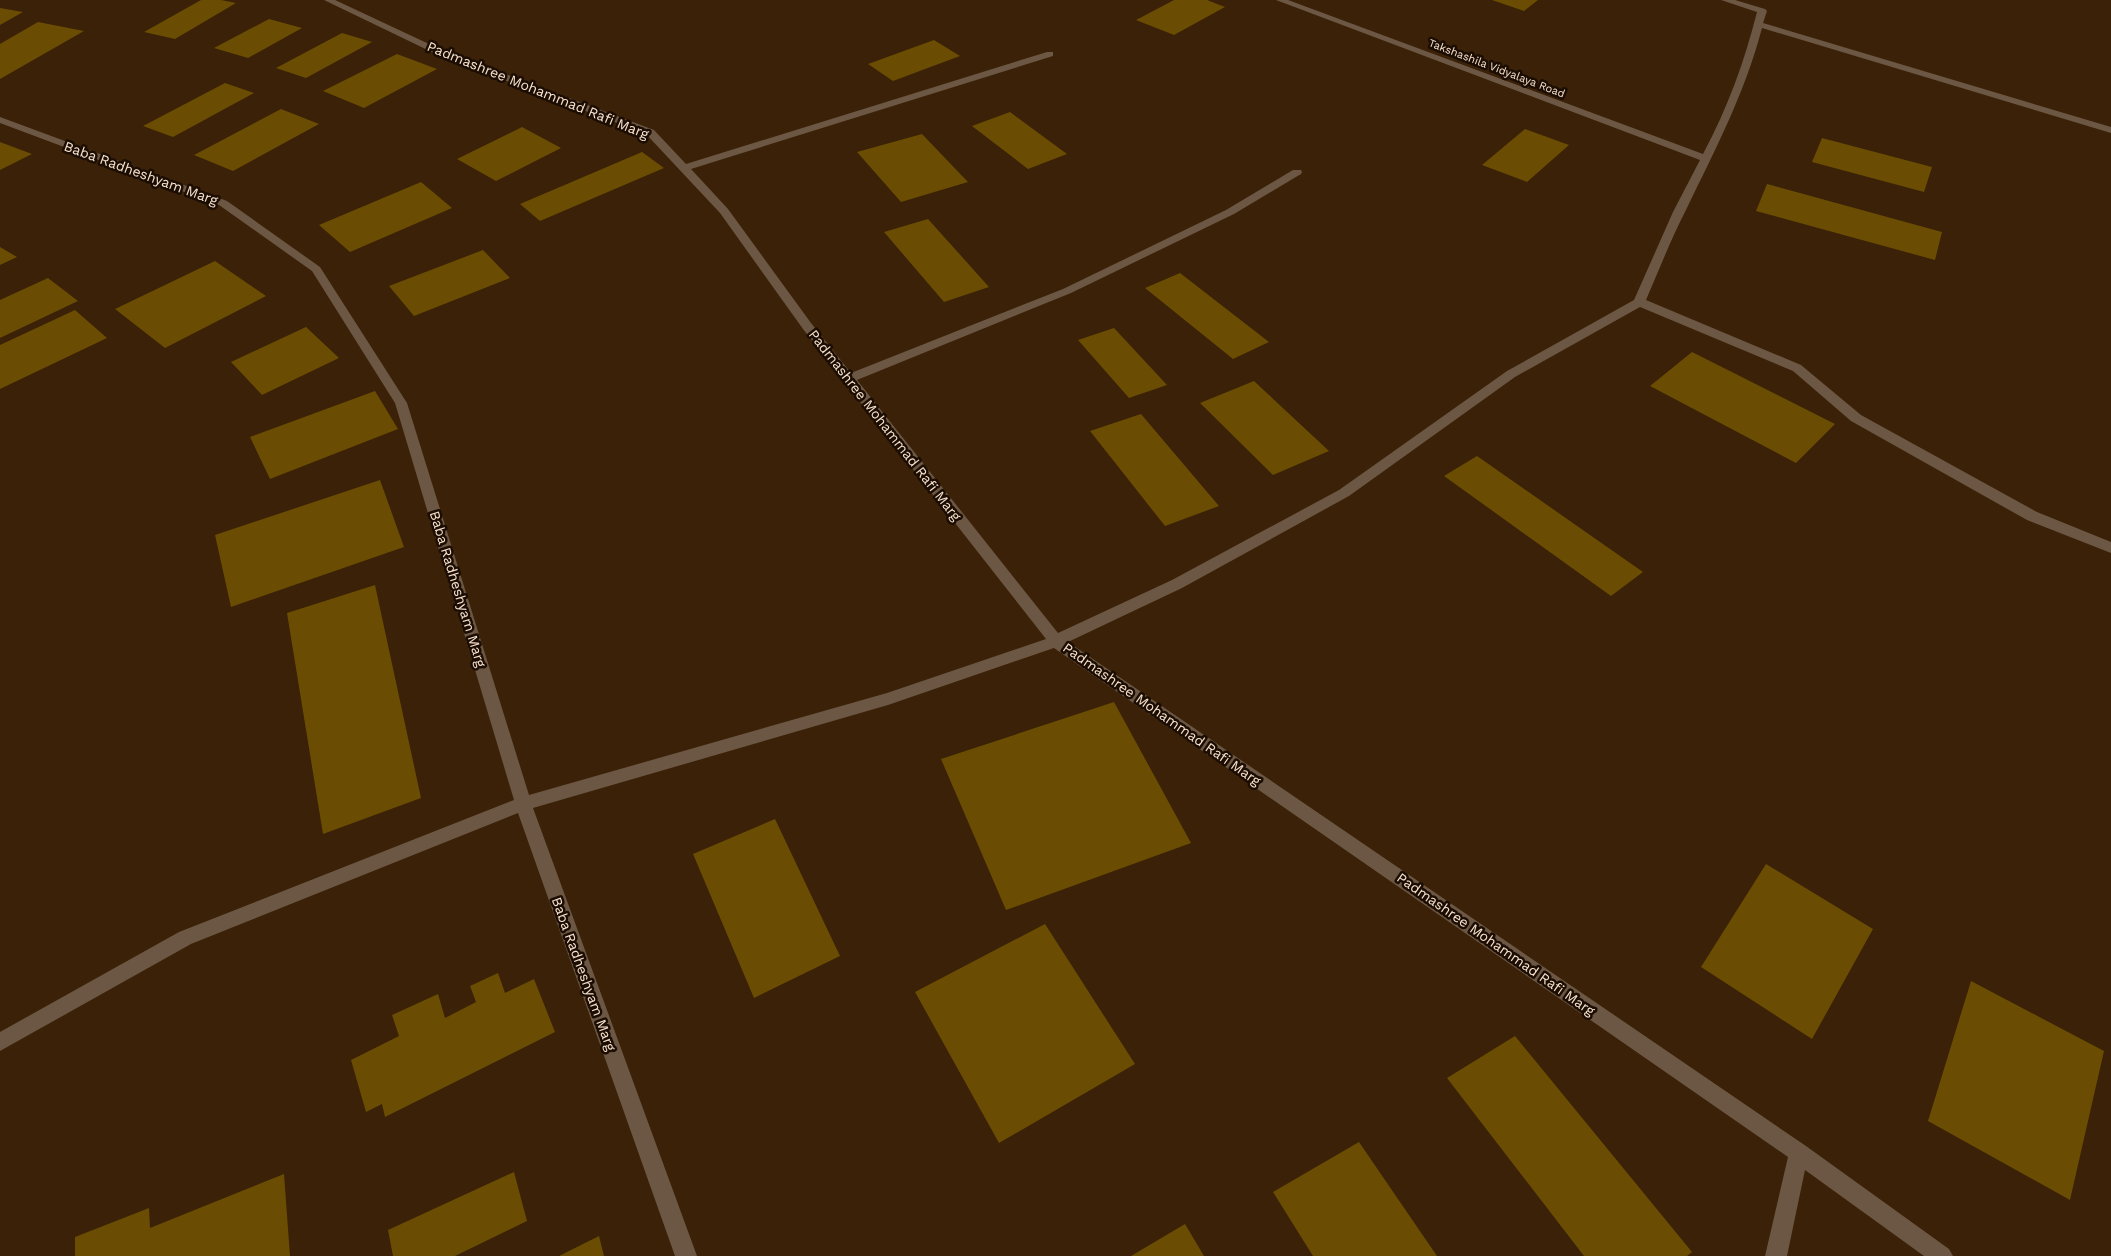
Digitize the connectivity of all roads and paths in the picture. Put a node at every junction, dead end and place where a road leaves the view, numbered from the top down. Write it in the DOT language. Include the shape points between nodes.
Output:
graph roads {
  1 [pos="328,0"];
  2 [pos="1280,0"];
  3 [pos="1726,0"];
  4 [pos="1758,24"];
  5 [pos="1050,54"];
  6 [pos="0,120"];
  7 [pos="2111,130"];
  8 [pos="1706,159"];
  9 [pos="684,168"];
  10 [pos="1297,172"];
  11 [pos="1639,302"];
  12 [pos="849,379"];
  13 [pos="2111,548"];
  14 [pos="1056,641"];
  15 [pos="523,804"];
  16 [pos="0,1042"];
  17 [pos="1800,1152"];
  18 [pos="686,1256"];
  19 [pos="1776,1256"];
  20 [pos="1942,1256"];
  1 -- 9 [label="street, Padmashree Mohammad Rafi Marg" via="441,53 650,132"];
  2 -- 8 [label="street, Takshashila Vidyalaya Road"];
  3 -- 4 [label="street" via="1762,11"];
  4 -- 7 [label="street"];
  4 -- 8 [label="street" via="1748,64"];
  5 -- 9 [label="street"];
  6 -- 15 [label="street, Baba Radheshyam Marg" via="223,203 316,269 401,403"];
  8 -- 11 [label="street"];
  9 -- 12 [label="street, Padmashree Mohammad Rafi Marg" via="724,212"];
  10 -- 12 [label="street" via="1230,212 1067,292"];
  11 -- 13 [label="street" via="1797,368 1856,418 2032,516"];
  11 -- 14 [label="street" via="1511,374 1344,493 1177,584"];
  12 -- 14 [label="street, Padmashree Mohammad Rafi Marg"];
  14 -- 15 [label="street" via="888,699"];
  14 -- 17 [label="street, Padmashree Mohammad Rafi Marg"];
  15 -- 16 [label="street" via="185,938"];
  15 -- 18 [label="street, Baba Radheshyam Marg"];
  17 -- 19 [label="street"];
  17 -- 20 [label="street, Padmashree Mohammad Rafi Marg"];
}
